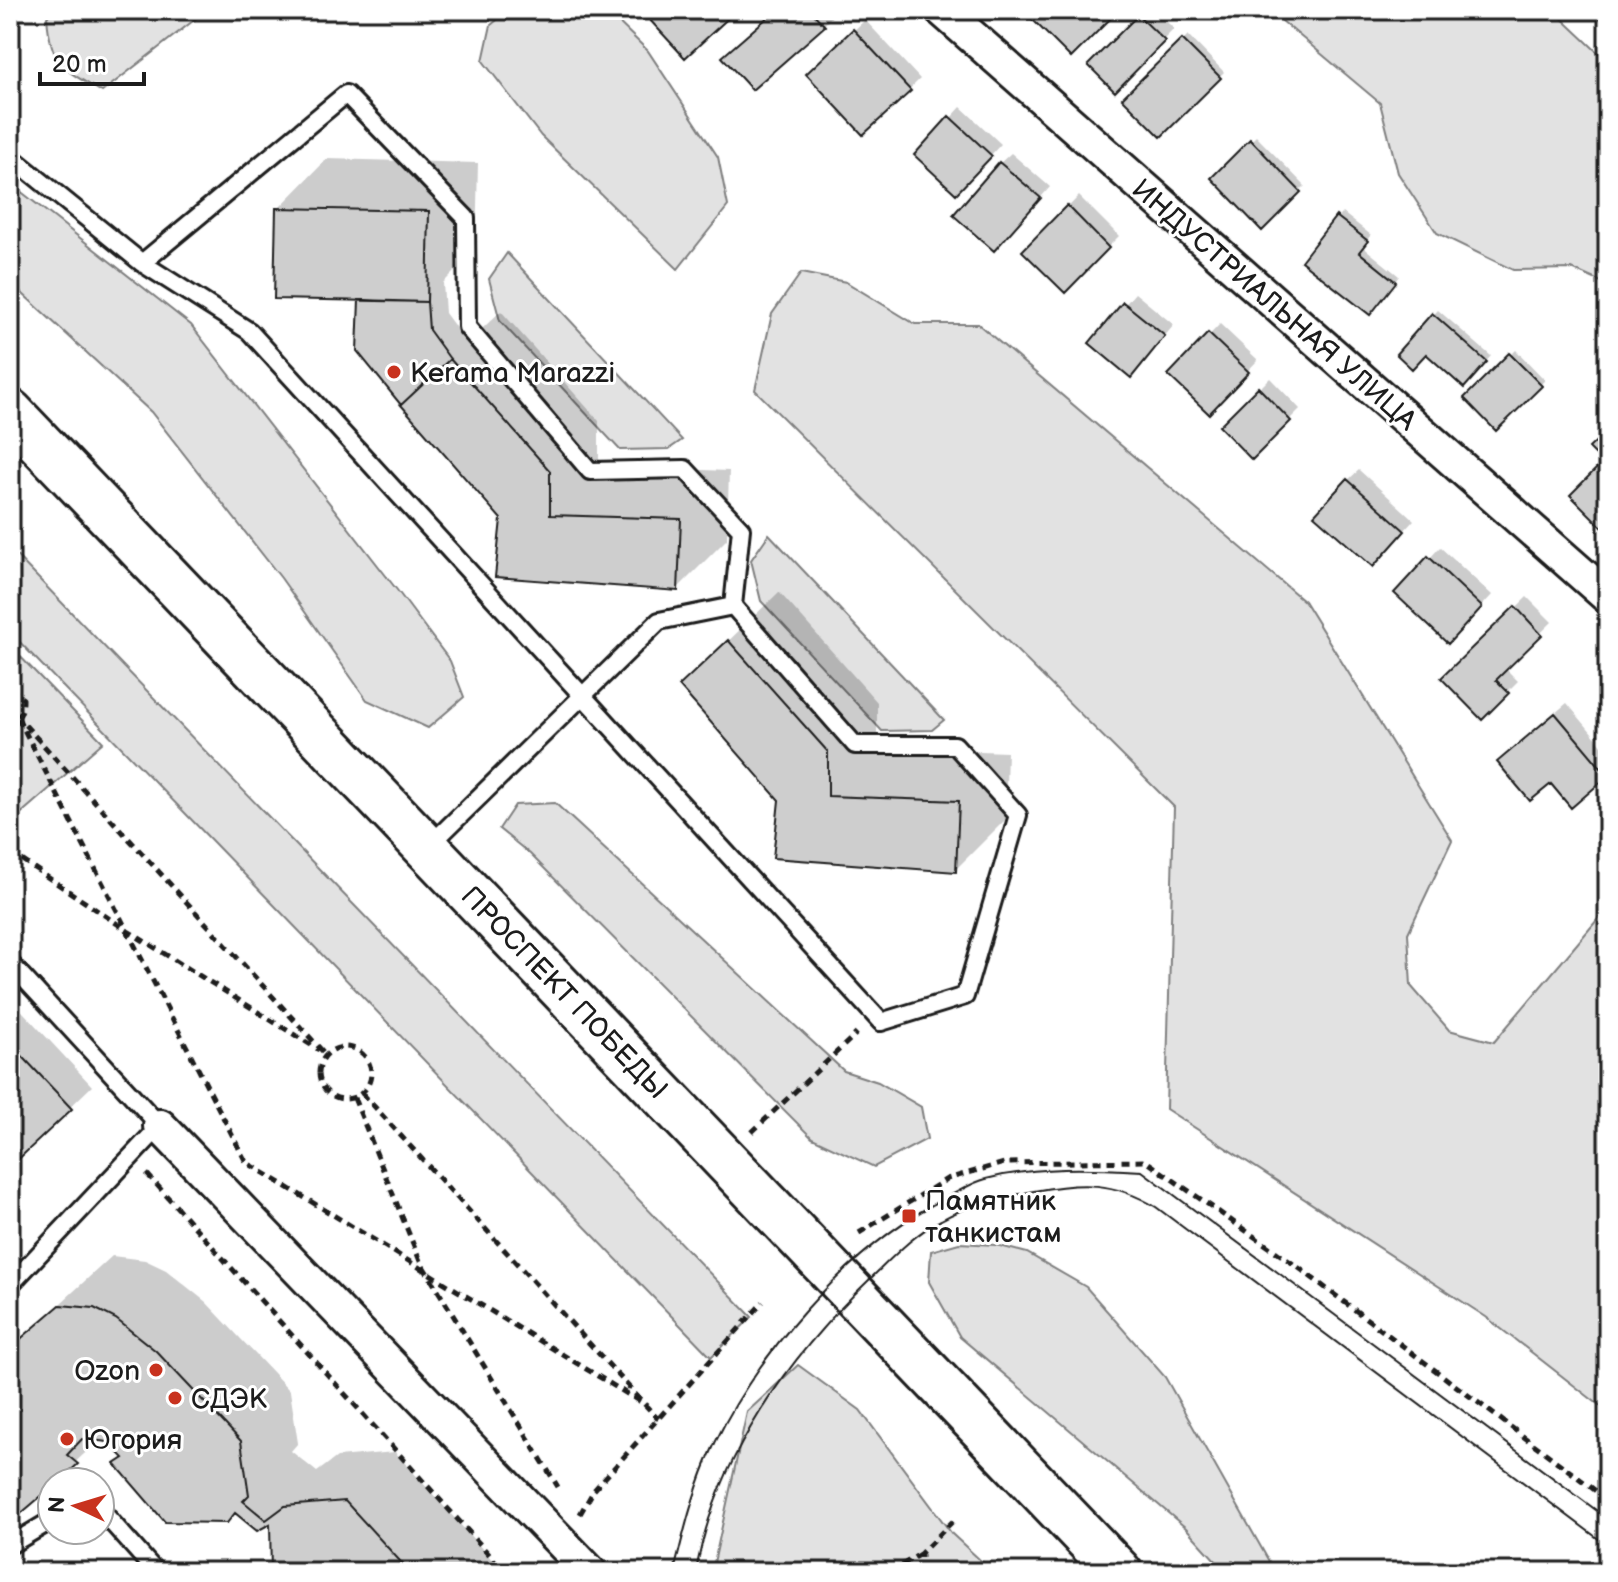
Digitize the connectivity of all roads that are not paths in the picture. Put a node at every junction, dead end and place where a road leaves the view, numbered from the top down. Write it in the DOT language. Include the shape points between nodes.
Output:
graph roads {
  1 [pos="942,10"];
  2 [pos="10,156"];
  3 [pos="142,263"];
  4 [pos="10,412"];
  5 [pos="1608,597"];
  6 [pos="733,606"];
  7 [pos="582,696"];
  8 [pos="427,848"];
  9 [pos="10,963"];
  10 [pos="160,1126"];
  11 [pos="10,1285"];
  12 [pos="116,1527"];
  13 [pos="36,1530"];
  14 [pos="10,1545"];
  15 [pos="1109,1566"];
  16 [pos="156,1572"];
  17 [pos="590,1572"];
  1 -- 5 [label="street, ИНДУСТРИАЛЬНАЯ УЛИЦА"];
  2 -- 3 [label="lane"];
  3 -- 6 [label="lane" via="346,94 466,218 467,327 590,471 685,469 741,529"];
  3 -- 7 [label="lane" via="249,331"];
  4 -- 8 [label="main road, ПРОСПЕКТ ПОБЕДЫ"];
  6 -- 7 [label="lane" via="659,621"];
  6 -- 7 [label="lane" via="855,745 955,745 1018,815 965,996 881,1022"];
  7 -- 8 [label="lane"];
  8 -- 15 [label="main road, ПРОСПЕКТ ПОБЕДЫ"];
  9 -- 10 [label="lane"];
  10 -- 11 [label="lane"];
  10 -- 17 [label="street"];
  12 -- 16 [label="lane"];
  13 -- 14 [label="lane"];
}
